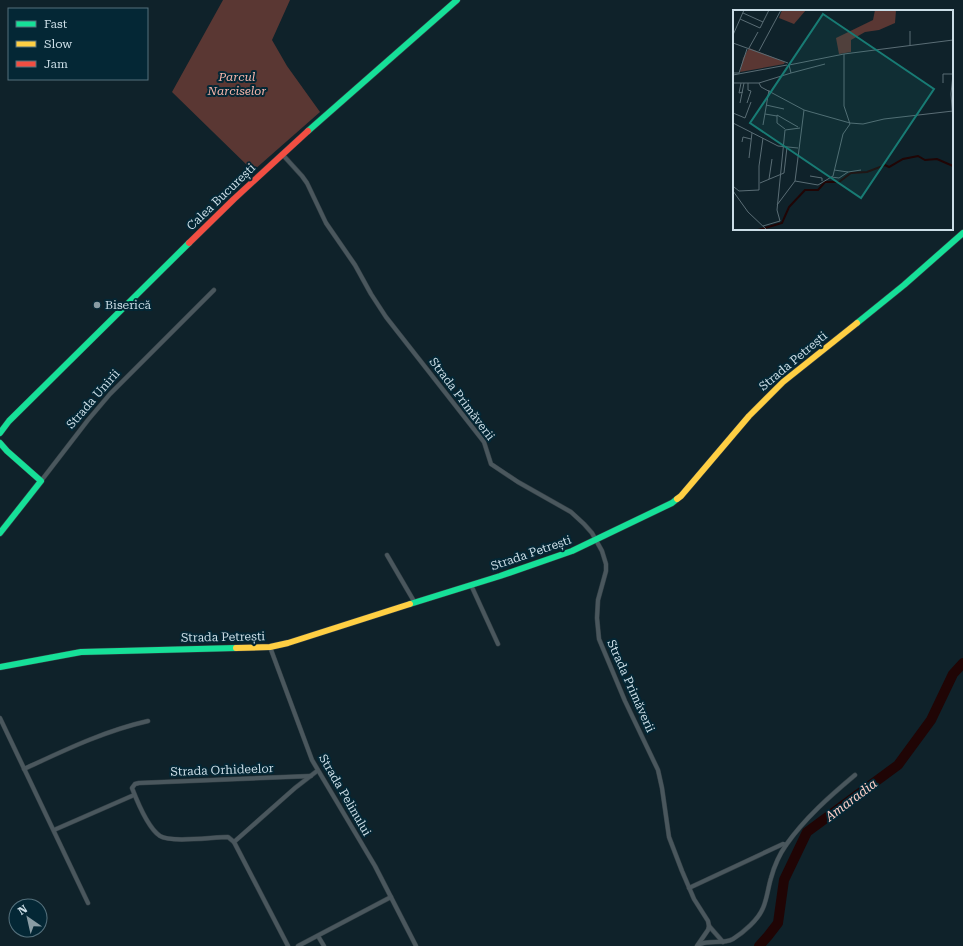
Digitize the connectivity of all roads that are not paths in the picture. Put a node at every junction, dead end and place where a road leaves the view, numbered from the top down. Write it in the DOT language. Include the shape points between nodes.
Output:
graph roads {
  1 [pos="458,0"];
  2 [pos="282,154"];
  3 [pos="963,233"];
  4 [pos="214,290"];
  5 [pos="9,421"];
  6 [pos="0,426"];
  7 [pos="0,433"];
  8 [pos="0,443"];
  9 [pos="0,449"];
  10 [pos="7,451"];
  11 [pos="41,481"];
  12 [pos="0,533"];
  13 [pos="596,540"];
  14 [pos="387,556"];
  15 [pos="471,585"];
  16 [pos="415,603"];
  17 [pos="498,644"];
  18 [pos="270,647"];
  19 [pos="0,667"];
  20 [pos="0,718"];
  21 [pos="148,721"];
  22 [pos="24,769"];
  23 [pos="317,771"];
  24 [pos="855,775"];
  25 [pos="311,776"];
  26 [pos="134,795"];
  27 [pos="54,830"];
  28 [pos="234,842"];
  29 [pos="786,845"];
  30 [pos="689,888"];
  31 [pos="392,897"];
  32 [pos="88,903"];
  33 [pos="709,926"];
  34 [pos="318,936"];
  35 [pos="723,942"];
  36 [pos="288,946"];
  37 [pos="298,946"];
  38 [pos="324,946"];
  39 [pos="416,946"];
  40 [pos="697,946"];
  1 -- 2 [label="street, Calea București"];
  2 -- 5 [label="street, Calea București"];
  2 -- 13 [label="street, Strada Primăverii" via="307,183 326,223 386,317 484,442 492,464 571,512"];
  3 -- 13 [label="street, Strada Petrești" via="904,285 784,382 749,416 672,503"];
  4 -- 11 [label="street, Strada Unirii" via="110,394"];
  5 -- 6 [label="street, Calea București"];
  5 -- 7 [label="street, Calea București"];
  8 -- 10 [label="street"];
  9 -- 10 [label="street"];
  10 -- 11 [label="street"];
  11 -- 12 [label="street, Strada Unirii"];
  13 -- 15 [label="street, Strada Petrești"];
  13 -- 30 [label="street, Strada Primăverii" via="606,564 598,600 599,639 658,770 669,837"];
  14 -- 16 [label="street"];
  15 -- 16 [label="street, Strada Petrești"];
  15 -- 17 [label="street"];
  16 -- 18 [label="street, Strada Petrești"];
  18 -- 19 [label="street, Strada Petrești" via="81,652"];
  18 -- 23 [label="street, Strada Pelinului"];
  20 -- 22 [label="street"];
  21 -- 22 [label="street" via="102,734"];
  22 -- 27 [label="street"];
  23 -- 25 [label="street"];
  23 -- 31 [label="street, Strada Pelinului"];
  24 -- 29 [label="street" via="812,813"];
  25 -- 26 [label="street, Strada Orhideelor" via="134,784"];
  25 -- 28 [label="street"];
  26 -- 27 [label="street"];
  26 -- 28 [label="street" via="152,830 160,836 171,840 228,837"];
  27 -- 32 [label="street"];
  28 -- 36 [label="street"];
  29 -- 30 [label="street" via="783,844"];
  29 -- 35 [label="street" via="775,864 763,908 758,916 734,938"];
  30 -- 33 [label="street, Strada Primăverii"];
  31 -- 34 [label="street"];
  31 -- 39 [label="street, Strada Pelinului"];
  33 -- 35 [label="street, Strada Primăverii"];
  33 -- 40 [label="street"];
  34 -- 37 [label="street"];
  34 -- 38 [label="street"];
  35 -- 40 [label="street" via="708,942"];
}
